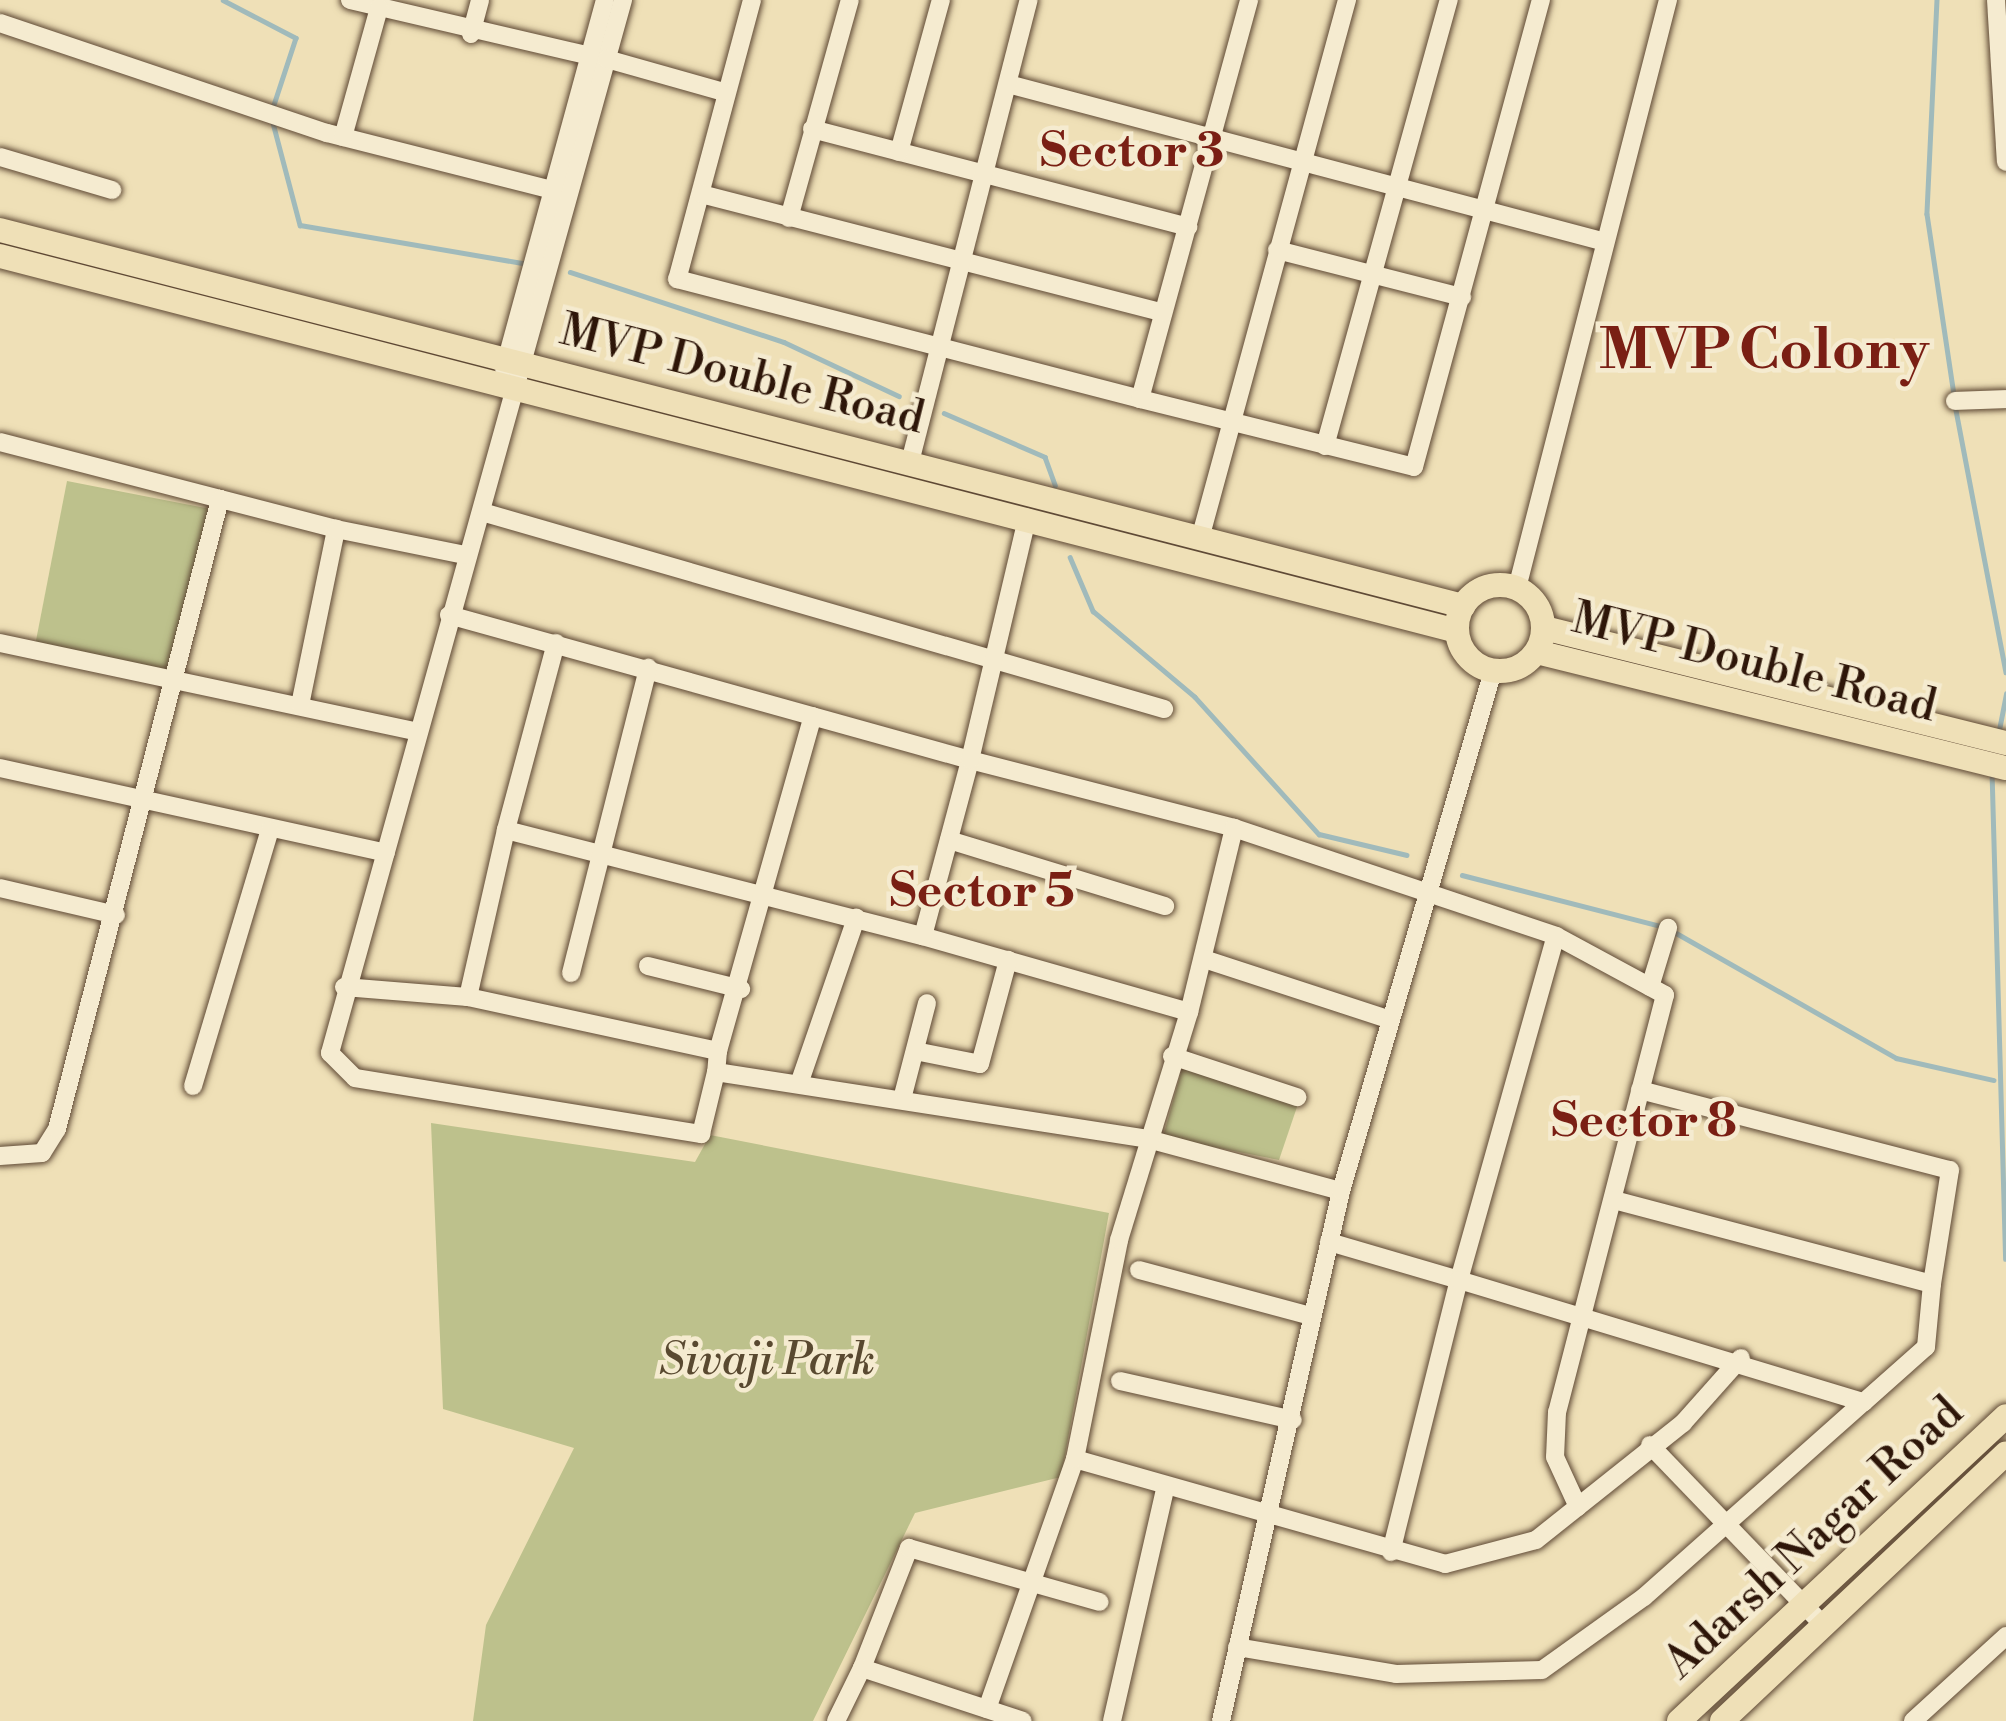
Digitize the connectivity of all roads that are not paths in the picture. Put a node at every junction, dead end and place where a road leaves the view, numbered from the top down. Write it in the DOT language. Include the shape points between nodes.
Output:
graph roads {
  1 [pos="350,0"];
  2 [pos="480,0"];
  3 [pos="605,0"];
  4 [pos="623,0"];
  5 [pos="752,0"];
  6 [pos="850,0"];
  7 [pos="941,0"];
  8 [pos="1029,0"];
  9 [pos="1249,0"];
  10 [pos="1347,0"];
  11 [pos="1449,0"];
  12 [pos="1541,0"];
  13 [pos="1668,0"];
  14 [pos="2002,0"];
  15 [pos="379,8"];
  16 [pos="0,23"];
  17 [pos="471,34"];
  18 [pos="599,58"];
  19 [pos="1008,84"];
  20 [pos="724,92"];
  21 [pos="812,129"];
  22 [pos="343,137"];
  23 [pos="1213,138"];
  24 [pos="2006,150"];
  25 [pos="899,152"];
  26 [pos="0,157"];
  27 [pos="1301,162"];
  28 [pos="2006,162"];
  29 [pos="985,174"];
  30 [pos="1398,187"];
  31 [pos="112,190"];
  32 [pos="553,190"];
  33 [pos="701,194"];
  34 [pos="1485,210"];
  35 [pos="789,218"];
  36 [pos="1187,227"];
  37 [pos="0,230"];
  38 [pos="1602,241"];
  39 [pos="1277,250"];
  40 [pos="0,256"];
  41 [pos="962,263"];
  42 [pos="1374,274"];
  43 [pos="193,279"];
  44 [pos="1462,297"];
  45 [pos="188,304"];
  46 [pos="1163,313"];
  47 [pos="360,321"];
  48 [pos="940,346"];
  49 [pos="353,347"];
  50 [pos="517,361"];
  51 [pos="510,388"];
  52 [pos="1140,399"];
  53 [pos="2006,399"];
  54 [pos="1955,401"];
  55 [pos="1229,422"];
  56 [pos="0,442"];
  57 [pos="1325,446"];
  58 [pos="910,462"];
  59 [pos="220,499"];
  60 [pos="1031,506"];
  61 [pos="482,512"];
  62 [pos="336,529"];
  63 [pos="1202,535"];
  64 [pos="465,555"];
  65 [pos="1193,560"];
  66 [pos="1517,588"];
  67 [pos="449,615"];
  68 [pos="1460,618"];
  69 [pos="1541,640"];
  70 [pos="0,643"];
  71 [pos="556,643"];
  72 [pos="992,666"];
  73 [pos="648,668"];
  74 [pos="1493,671"];
  75 [pos="173,679"];
  76 [pos="301,705"];
  77 [pos="1164,709"];
  78 [pos="813,716"];
  79 [pos="418,732"];
  80 [pos="1954,742"];
  81 [pos="2006,743"];
  82 [pos="970,760"];
  83 [pos="0,768"];
  84 [pos="2006,768"];
  85 [pos="142,803"];
  86 [pos="1234,828"];
  87 [pos="270,830"];
  88 [pos="506,830"];
  89 [pos="949,840"];
  90 [pos="596,851"];
  91 [pos="386,854"];
  92 [pos="0,888"];
  93 [pos="765,894"];
  94 [pos="1425,897"];
  95 [pos="1165,906"];
  96 [pos="116,915"];
  97 [pos="856,918"];
  98 [pos="1668,928"];
  99 [pos="923,935"];
  100 [pos="1556,936"];
  101 [pos="1204,959"];
  102 [pos="1008,960"];
  103 [pos="648,966"];
  104 [pos="571,973"];
  105 [pos="344,987"];
  106 [pos="1650,987"];
  107 [pos="741,989"];
  108 [pos="467,998"];
  109 [pos="927,1003"];
  110 [pos="1189,1012"];
  111 [pos="1388,1019"];
  112 [pos="718,1051"];
  113 [pos="914,1051"];
  114 [pos="1172,1056"];
  115 [pos="716,1072"];
  116 [pos="799,1084"];
  117 [pos="194,1086"];
  118 [pos="1640,1090"];
  119 [pos="1297,1097"];
  120 [pos="902,1099"];
  121 [pos="1148,1139"];
  122 [pos="0,1156"];
  123 [pos="1341,1191"];
  124 [pos="1615,1200"];
  125 [pos="1328,1242"];
  126 [pos="1139,1270"];
  127 [pos="1460,1280"];
  128 [pos="1932,1284"];
  129 [pos="1311,1316"];
  130 [pos="1580,1316"];
  131 [pos="1741,1358"];
  132 [pos="1120,1381"];
  133 [pos="1864,1402"];
  134 [pos="1293,1420"];
  135 [pos="2004,1421"];
  136 [pos="1650,1445"];
  137 [pos="2006,1453"];
  138 [pos="1075,1459"];
  139 [pos="1166,1486"];
  140 [pos="1578,1507"];
  141 [pos="1266,1518"];
  142 [pos="1729,1523"];
  143 [pos="1391,1552"];
  144 [pos="1033,1581"];
  145 [pos="1100,1602"];
  146 [pos="1804,1603"];
  147 [pos="1825,1627"];
  148 [pos="2006,1636"];
  149 [pos="1237,1646"];
  150 [pos="862,1668"];
  151 [pos="988,1709"];
  152 [pos="836,1721"];
  153 [pos="1023,1721"];
  154 [pos="1112,1721"];
  155 [pos="1221,1721"];
  156 [pos="1679,1721"];
  157 [pos="1722,1721"];
  158 [pos="1913,1721"];
  1 -- 15 [label="street"];
  2 -- 17 [label="street"];
  3 -- 18 [label="street"];
  4 -- 18 [label="street"];
  5 -- 20 [label="street"];
  6 -- 21 [label="street"];
  7 -- 25 [label="street"];
  8 -- 19 [label="street"];
  9 -- 23 [label="street"];
  10 -- 27 [label="street"];
  11 -- 30 [label="street"];
  12 -- 34 [label="street"];
  13 -- 38 [label="street"];
  14 -- 24 [label="street"];
  15 -- 17 [label="street"];
  15 -- 22 [label="street"];
  16 -- 22 [label="street"];
  17 -- 18 [label="street"];
  18 -- 20 [label="street"];
  18 -- 32 [label="street"];
  18 -- 50 [label="street"];
  19 -- 23 [label="street"];
  19 -- 29 [label="street"];
  20 -- 33 [label="street"];
  21 -- 25 [label="street"];
  21 -- 35 [label="street"];
  22 -- 32 [label="street"];
  23 -- 27 [label="street"];
  23 -- 36 [label="street"];
  24 -- 28 [label="street"];
  25 -- 29 [label="street"];
  26 -- 31 [label="street"];
  27 -- 30 [label="street"];
  27 -- 39 [label="street"];
  29 -- 36 [label="street"];
  29 -- 41 [label="street"];
  30 -- 34 [label="street"];
  30 -- 42 [label="street"];
  32 -- 50 [label="street"];
  33 -- 35 [label="street"];
  33 -- 48 [label="street" via="677,279"];
  34 -- 38 [label="street"];
  34 -- 44 [label="street"];
  35 -- 41 [label="street"];
  36 -- 46 [label="street"];
  37 -- 43 [label="main road, MVP Double Road"];
  38 -- 66 [label="street"];
  39 -- 42 [label="street"];
  39 -- 55 [label="street"];
  40 -- 45 [label="main road, MVP Double Road"];
  41 -- 46 [label="street"];
  41 -- 48 [label="street"];
  42 -- 44 [label="street"];
  42 -- 57 [label="street"];
  43 -- 45 [label="main road"];
  43 -- 47 [label="main road, MVP Double Road"];
  44 -- 57 [label="street" via="1414,467"];
  45 -- 49 [label="main road, MVP Double Road"];
  46 -- 52 [label="street"];
  47 -- 49 [label="main road"];
  47 -- 50 [label="main road, MVP Double Road"];
  48 -- 52 [label="street"];
  48 -- 58 [label="street"];
  49 -- 51 [label="main road, MVP Double Road"];
  50 -- 51 [label="street"];
  50 -- 58 [label="main road, MVP Double Road"];
  51 -- 60 [label="main road, MVP Double Road"];
  51 -- 61 [label="street"];
  52 -- 55 [label="street"];
  53 -- 54 [label="street"];
  55 -- 57 [label="street"];
  55 -- 63 [label="street"];
  56 -- 59 [label="street"];
  58 -- 60 [label="main road, MVP Double Road"];
  59 -- 62 [label="street"];
  59 -- 75 [label="street"];
  60 -- 63 [label="main road, MVP Double Road"];
  60 -- 65 [label="main road, MVP Double Road"];
  60 -- 72 [label="street"];
  61 -- 64 [label="street"];
  61 -- 72 [label="street"];
  62 -- 64 [label="street"];
  62 -- 76 [label="street"];
  63 -- 65 [label="main road"];
  63 -- 68 [label="main road, MVP Double Road"];
  64 -- 67 [label="street"];
  65 -- 68 [label="main road, MVP Double Road"];
  66 -- 68 [label="main road" via="1486,587"];
  66 -- 69 [label="main road"];
  67 -- 71 [label="street"];
  67 -- 79 [label="street"];
  68 -- 74 [label="main road" via="1468,657"];
  69 -- 74 [label="main road"];
  69 -- 80 [label="main road, MVP Double Road"];
  70 -- 75 [label="street"];
  71 -- 73 [label="street"];
  71 -- 88 [label="street"];
  72 -- 77 [label="street"];
  72 -- 82 [label="street"];
  73 -- 78 [label="street"];
  73 -- 90 [label="street"];
  74 -- 94 [label="street"];
  75 -- 76 [label="street"];
  75 -- 85 [label="street"];
  76 -- 79 [label="street"];
  78 -- 82 [label="street"];
  78 -- 93 [label="street"];
  79 -- 91 [label="street"];
  80 -- 81 [label="main road"];
  80 -- 84 [label="main road"];
  82 -- 86 [label="street"];
  82 -- 89 [label="street"];
  83 -- 85 [label="street"];
  85 -- 87 [label="street"];
  85 -- 96 [label="street"];
  86 -- 94 [label="street"];
  86 -- 101 [label="street"];
  87 -- 91 [label="street"];
  87 -- 117 [label="street"];
  88 -- 90 [label="street"];
  88 -- 108 [label="street"];
  89 -- 95 [label="street"];
  89 -- 99 [label="street"];
  90 -- 93 [label="street"];
  90 -- 104 [label="street"];
  91 -- 105 [label="street"];
  92 -- 96 [label="street"];
  93 -- 97 [label="street"];
  93 -- 107 [label="street"];
  94 -- 100 [label="street"];
  94 -- 111 [label="street"];
  96 -- 122 [label="street" via="52,1145"];
  97 -- 99 [label="street"];
  97 -- 116 [label="street"];
  98 -- 106 [label="street"];
  99 -- 102 [label="street"];
  100 -- 106 [label="street"];
  100 -- 127 [label="street"];
  101 -- 110 [label="street"];
  101 -- 111 [label="street"];
  102 -- 110 [label="street"];
  102 -- 113 [label="street" via="980,1064"];
  103 -- 107 [label="street"];
  105 -- 108 [label="street"];
  105 -- 115 [label="street" via="330,1053 355,1078 701,1134"];
  106 -- 118 [label="street" via="1665,995"];
  107 -- 112 [label="street"];
  108 -- 112 [label="street"];
  109 -- 113 [label="street"];
  110 -- 114 [label="street"];
  111 -- 123 [label="street"];
  112 -- 115 [label="street"];
  113 -- 120 [label="street"];
  114 -- 119 [label="street"];
  114 -- 121 [label="street"];
  115 -- 116 [label="street"];
  116 -- 120 [label="street"];
  118 -- 124 [label="street"];
  118 -- 128 [label="street" via="1949,1170"];
  120 -- 121 [label="street"];
  121 -- 123 [label="street"];
  121 -- 138 [label="street"];
  123 -- 125 [label="street"];
  124 -- 128 [label="street"];
  124 -- 130 [label="street"];
  125 -- 127 [label="street"];
  125 -- 129 [label="street"];
  126 -- 129 [label="street"];
  127 -- 130 [label="street"];
  127 -- 143 [label="street"];
  128 -- 133 [label="street" via="1926,1347"];
  129 -- 134 [label="street"];
  130 -- 131 [label="street"];
  130 -- 140 [label="street" via="1555,1457"];
  131 -- 133 [label="street"];
  131 -- 136 [label="street"];
  132 -- 134 [label="street"];
  133 -- 142 [label="street"];
  134 -- 141 [label="street"];
  135 -- 146 [label="main road, Adarsh Nagar Road"];
  136 -- 140 [label="street"];
  136 -- 142 [label="street"];
  137 -- 147 [label="main road, Adarsh Nagar Road"];
  138 -- 139 [label="street"];
  138 -- 144 [label="street"];
  139 -- 141 [label="street"];
  139 -- 154 [label="street"];
  140 -- 143 [label="street" via="1536,1540 1445,1564"];
  141 -- 143 [label="street"];
  141 -- 149 [label="street"];
  142 -- 146 [label="street"];
  142 -- 149 [label="street" via="1543,1670 1396,1674"];
  144 -- 145 [label="street"];
  144 -- 150 [label="street" via="909,1547"];
  144 -- 151 [label="street"];
  146 -- 147 [label="street"];
  146 -- 156 [label="main road, Adarsh Nagar Road"];
  147 -- 157 [label="main road, Adarsh Nagar Road"];
  148 -- 158 [label="street"];
  149 -- 155 [label="street"];
  150 -- 151 [label="street"];
  150 -- 152 [label="street"];
  151 -- 153 [label="street"];
}
